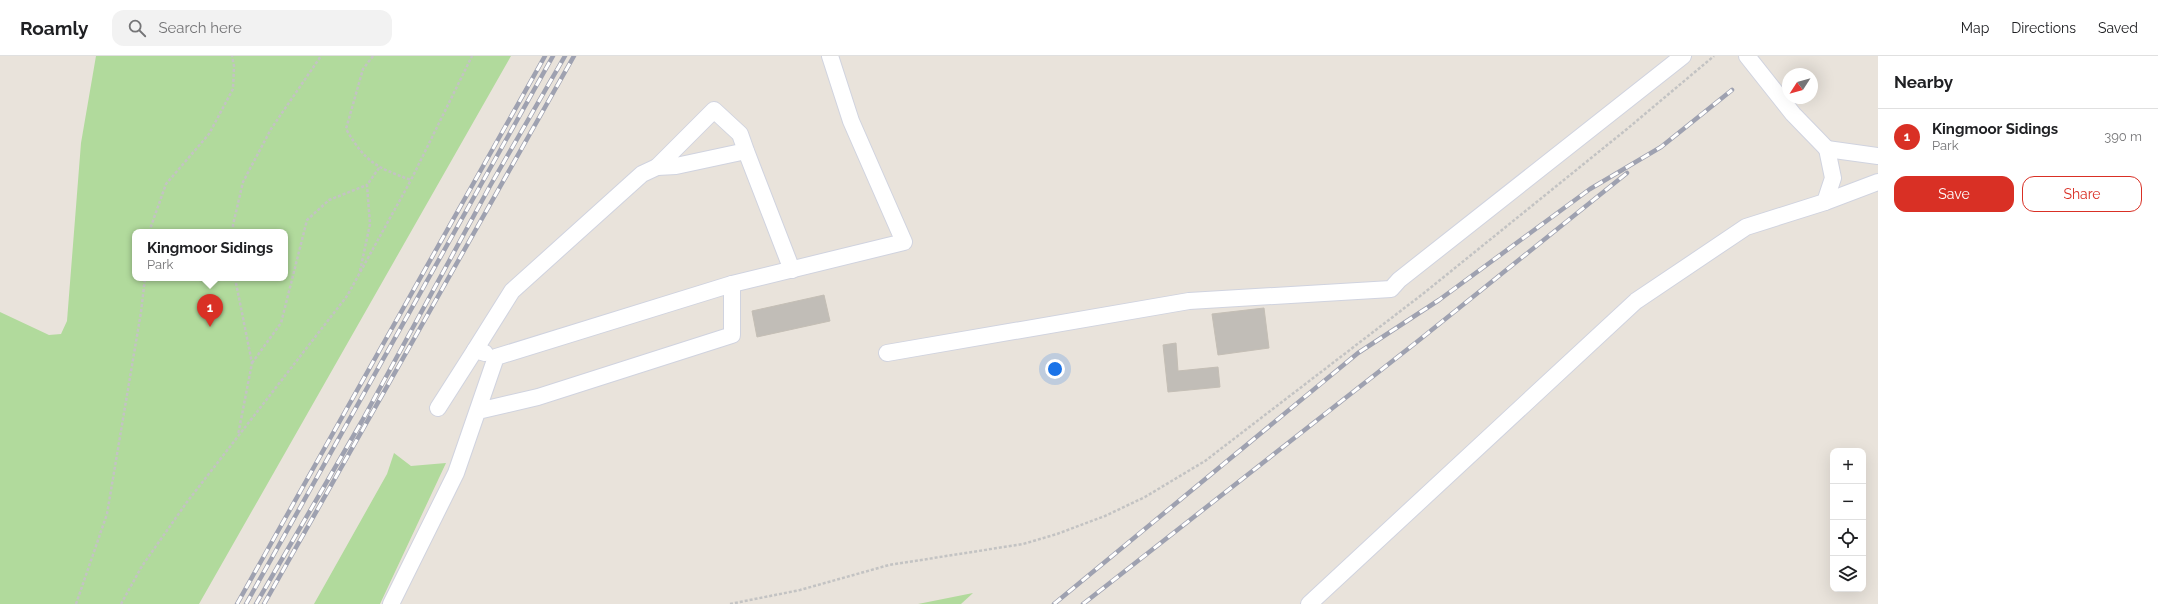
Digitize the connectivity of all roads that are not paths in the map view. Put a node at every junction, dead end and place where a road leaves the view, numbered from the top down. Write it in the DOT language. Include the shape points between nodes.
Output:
graph roads {
  1 [pos="830,56"];
  2 [pos="1683,56"];
  3 [pos="1747,56"];
  4 [pos="1827,149"];
  5 [pos="746,151"];
  6 [pos="1878,156"];
  7 [pos="657,168"];
  8 [pos="1878,182"];
  9 [pos="1825,202"];
  10 [pos="792,270"];
  11 [pos="732,284"];
  12 [pos="475,350"];
  13 [pos="887,353"];
  14 [pos="496,357"];
  15 [pos="438,408"];
  16 [pos="478,411"];
  17 [pos="391,604"];
  18 [pos="1310,604"];
  1 -- 10 [label="street" via="851,121 904,242"];
  2 -- 13 [label="street" via="1399,280 1391,289 1189,301"];
  3 -- 4 [label="street" via="1793,114"];
  4 -- 6 [label="street"];
  4 -- 9 [label="street" via="1833,178"];
  5 -- 7 [label="street"];
  5 -- 7 [label="street" via="740,134 714,110"];
  5 -- 10 [label="street"];
  7 -- 12 [label="street" via="642,174 512,291"];
  8 -- 9 [label="street"];
  9 -- 18 [label="street" via="1746,227 1636,301"];
  10 -- 11 [label="street"];
  11 -- 14 [label="street"];
  11 -- 16 [label="street" via="732,335 538,397"];
  12 -- 14 [label="street"];
  12 -- 15 [label="street"];
  14 -- 16 [label="street"];
  16 -- 17 [label="street" via="456,473"];
}
